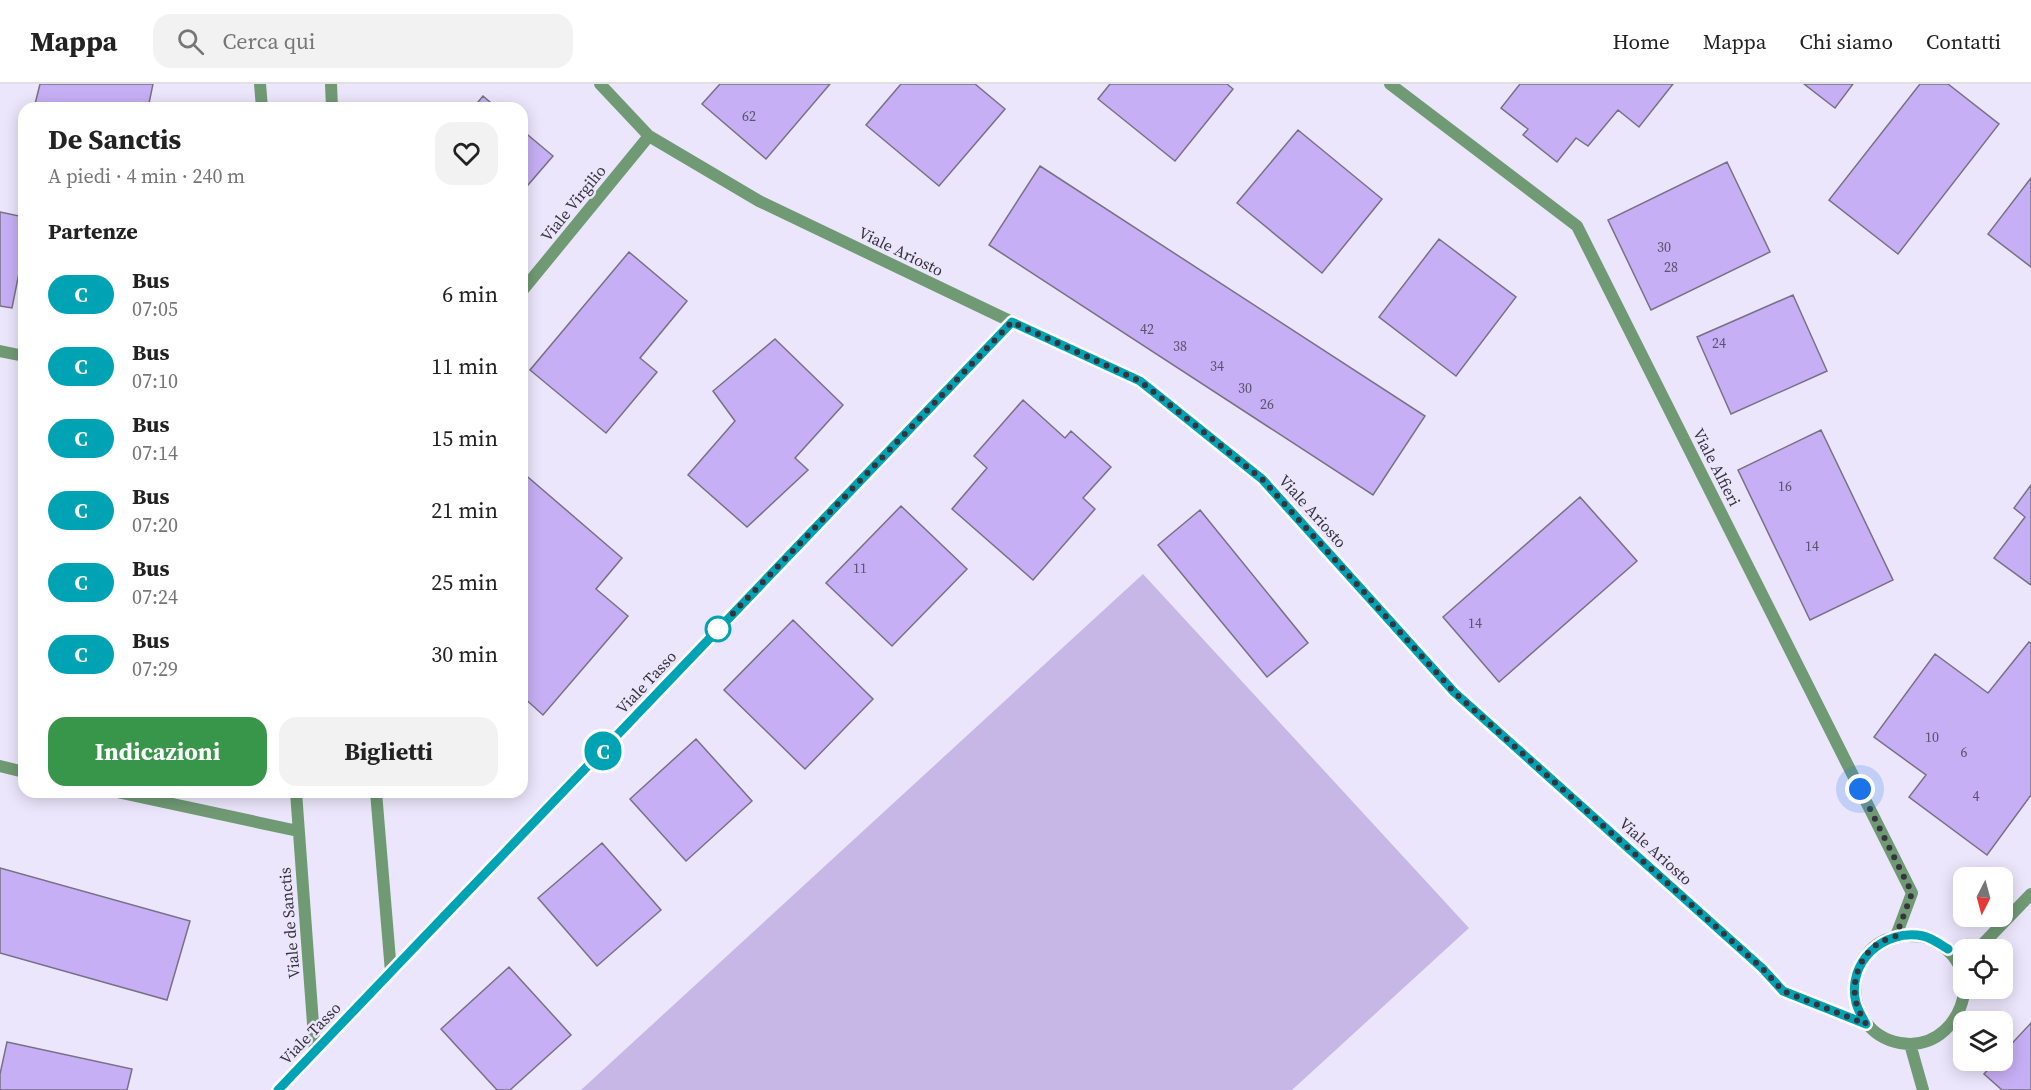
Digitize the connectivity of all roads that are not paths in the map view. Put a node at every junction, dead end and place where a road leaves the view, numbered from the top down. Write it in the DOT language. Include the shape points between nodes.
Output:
graph roads {
  1 [pos="260,84"];
  2 [pos="331,84"];
  3 [pos="600,84"];
  4 [pos="1390,84"];
  5 [pos="262,102"];
  6 [pos="332,102"];
  7 [pos="649,136"];
  8 [pos="528,284"];
  9 [pos="1012,322"];
  10 [pos="0,351"];
  11 [pos="18,355"];
  12 [pos="0,766"];
  13 [pos="18,770"];
  14 [pos="145,798"];
  15 [pos="296,798"];
  16 [pos="376,798"];
  17 [pos="298,831"];
  18 [pos="2031,894"];
  19 [pos="1896,936"];
  20 [pos="1988,939"];
  21 [pos="1953,956"];
  22 [pos="391,972"];
  23 [pos="1964,999"];
  24 [pos="1866,1024"];
  25 [pos="1910,1044"];
  26 [pos="315,1051"];
  27 [pos="278,1090"];
  28 [pos="1923,1090"];
  1 -- 5 [label="street"];
  2 -- 6 [label="street"];
  3 -- 7 [label="street, Viale Ariosto"];
  4 -- 19 [label="street, Viale Alfieri" via="1577,226 1912,893"];
  7 -- 8 [label="street, Viale Virgilio"];
  7 -- 9 [label="street, Viale Ariosto" via="759,201"];
  9 -- 22 [label="street, Viale Tasso"];
  9 -- 24 [label="street, Viale Ariosto" via="1140,381 1262,479 1454,692 1783,991"];
  10 -- 11 [label="street"];
  12 -- 13 [label="street"];
  14 -- 17 [label="street"];
  15 -- 17 [label="street, Viale de Sanctis"];
  16 -- 22 [label="street"];
  17 -- 26 [label="street, Viale de Sanctis"];
  18 -- 20 [label="street"];
  19 -- 21 [label="street" via="1924,936 1948,949"];
  19 -- 24 [label="street" via="1878,944 1858,969 1855,1001"];
  22 -- 26 [label="street, Viale Tasso"];
  23 -- 25 [label="street" via="1946,1030 1929,1040"];
  24 -- 25 [label="street, Viale Ariosto" via="1888,1040"];
  25 -- 28 [label="street"];
  26 -- 27 [label="street, Viale Tasso"];
}
